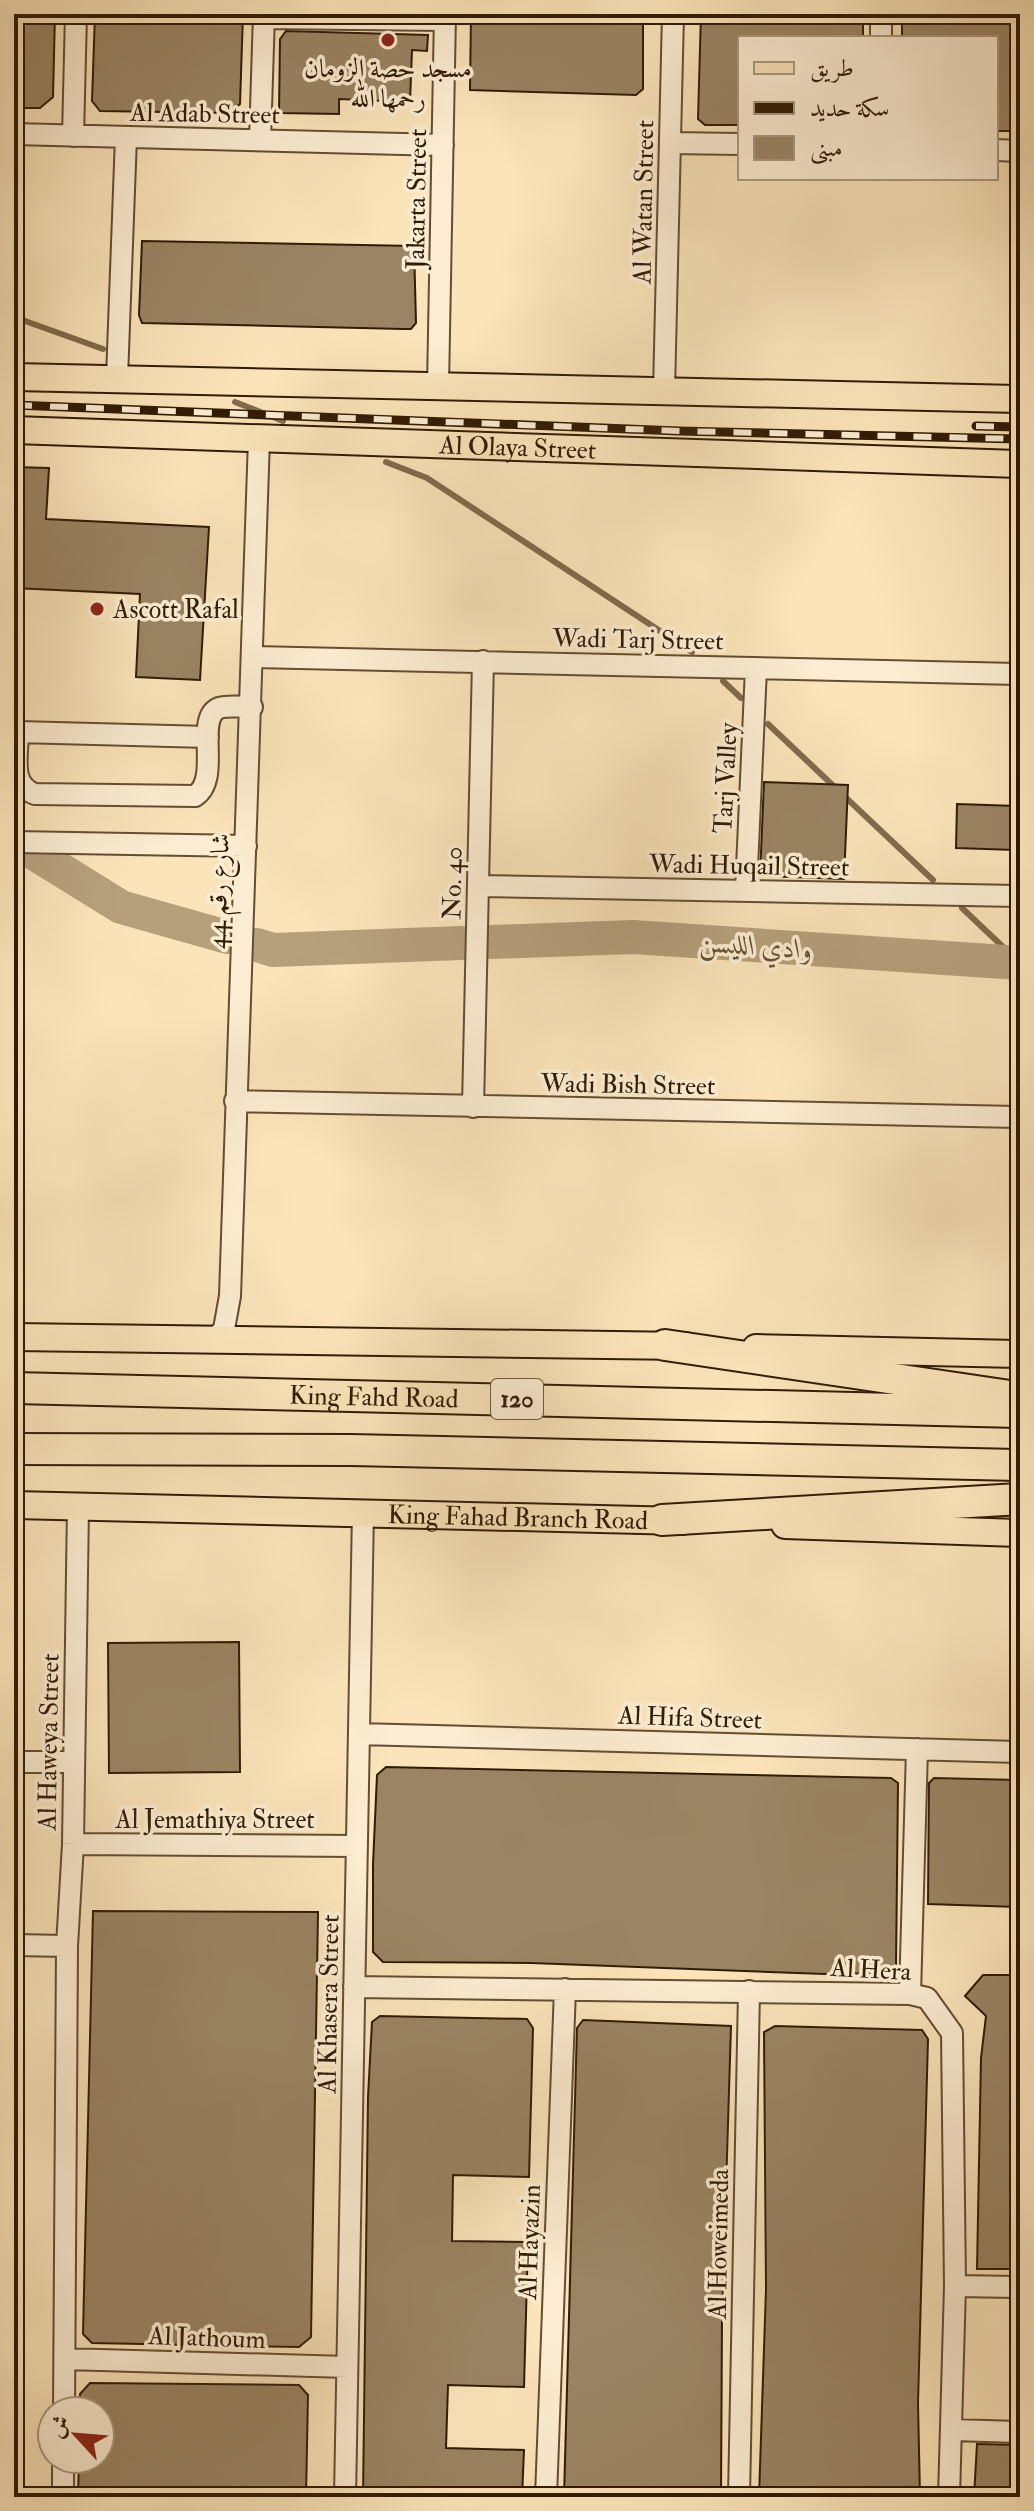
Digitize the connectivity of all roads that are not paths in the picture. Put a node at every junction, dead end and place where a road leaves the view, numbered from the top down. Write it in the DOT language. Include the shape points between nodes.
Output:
graph roads {
  1 [pos="76,14"];
  2 [pos="673,14"];
  3 [pos="881,14"];
  4 [pos="264,16"];
  5 [pos="445,17"];
  6 [pos="881,36"];
  7 [pos="14,134"];
  8 [pos="73,136"];
  9 [pos="126,137"];
  10 [pos="260,140"];
  11 [pos="670,143"];
  12 [pos="738,144"];
  13 [pos="443,145"];
  14 [pos="998,150"];
  15 [pos="1020,151"];
  16 [pos="14,377"];
  17 [pos="117,378"];
  18 [pos="438,386"];
  19 [pos="664,391"];
  20 [pos="1020,399"];
  21 [pos="14,430"];
  22 [pos="259,439"];
  23 [pos="1020,464"];
  24 [pos="254,657"];
  25 [pos="483,661"];
  26 [pos="756,668"];
  27 [pos="1020,674"];
  28 [pos="252,707"];
  29 [pos="16,732"];
  30 [pos="208,737"];
  31 [pos="14,842"];
  32 [pos="246,846"];
  33 [pos="478,886"];
  34 [pos="746,890"];
  35 [pos="1020,896"];
  36 [pos="235,1101"];
  37 [pos="473,1107"];
  38 [pos="1020,1117"];
  39 [pos="14,1337"];
  40 [pos="213,1341"];
  41 [pos="665,1345"];
  42 [pos="1020,1354"];
  43 [pos="14,1388"];
  44 [pos="1020,1397"];
  45 [pos="1020,1412"];
  46 [pos="14,1449"];
  47 [pos="1020,1465"];
  48 [pos="1020,1499"];
  49 [pos="14,1505"];
  50 [pos="78,1506"];
  51 [pos="363,1511"];
  52 [pos="662,1520"];
  53 [pos="1020,1533"];
  54 [pos="359,1734"];
  55 [pos="917,1749"];
  56 [pos="1020,1752"];
  57 [pos="14,1762"];
  58 [pos="74,1762"];
  59 [pos="73,1844"];
  60 [pos="357,1846"];
  61 [pos="14,1945"];
  62 [pos="67,1946"];
  63 [pos="354,1987"];
  64 [pos="565,1989"];
  65 [pos="749,1991"];
  66 [pos="910,1994"];
  67 [pos="955,2286"];
  68 [pos="1020,2287"];
  69 [pos="65,2359"];
  70 [pos="347,2367"];
  71 [pos="64,2395"];
  72 [pos="953,2430"];
  73 [pos="1020,2432"];
  74 [pos="63,2475"];
  75 [pos="63,2497"];
  76 [pos="345,2497"];
  77 [pos="546,2497"];
  78 [pos="739,2497"];
  79 [pos="949,2497"];
  1 -- 8 [label="street"];
  2 -- 11 [label="street, Al Watan Street"];
  3 -- 6 [label="street"];
  4 -- 5 [label="street"];
  4 -- 10 [label="street"];
  5 -- 13 [label="street, Jakarta Street"];
  7 -- 8 [label="street, Al Adab Street"];
  8 -- 9 [label="street, Al Adab Street"];
  9 -- 10 [label="street, Al Adab Street"];
  9 -- 17 [label="street"];
  10 -- 13 [label="street, Al Adab Street"];
  11 -- 12 [label="street"];
  11 -- 19 [label="street, Al Watan Street"];
  13 -- 18 [label="street, Jakarta Street"];
  14 -- 15 [label="street"];
  16 -- 17 [label="main road"];
  17 -- 18 [label="main road"];
  18 -- 19 [label="main road"];
  19 -- 20 [label="main road"];
  21 -- 22 [label="main road, Al Olaya Street"];
  22 -- 23 [label="main road, Al Olaya Street"];
  22 -- 24 [label="street, شارع رقم 44"];
  24 -- 25 [label="street, Wadi Tarj Street"];
  24 -- 28 [label="street, شارع رقم 44"];
  25 -- 26 [label="street, Wadi Tarj Street"];
  25 -- 33 [label="street, No. 40"];
  26 -- 27 [label="street, Wadi Tarj Street"];
  26 -- 34 [label="street, Tarj Valley"];
  28 -- 30 [label="street" via="220,708 213,713"];
  28 -- 32 [label="street, شارع رقم 44"];
  29 -- 30 [label="street"];
  29 -- 30 [label="street" via="17,780 35,794 195,796 207,782"];
  31 -- 32 [label="street"];
  32 -- 36 [label="street, شارع رقم 44"];
  33 -- 34 [label="street, Wadi Huqail Street"];
  33 -- 37 [label="street, No. 40"];
  34 -- 35 [label="street, Wadi Huqail Street"];
  36 -- 37 [label="street, Wadi Bish Street"];
  36 -- 40 [label="street, شارع رقم 44" via="228,1315"];
  37 -- 38 [label="street, Wadi Bish Street"];
  39 -- 40 [label="main road"];
  40 -- 41 [label="main road"];
  41 -- 42 [label="main road"];
  41 -- 44 [label="highway"];
  43 -- 45 [label="highway, King Fahd Road / 120"];
  46 -- 47 [label="highway, 120" via="351,1450"];
  48 -- 52 [label="highway"];
  49 -- 50 [label="main road, King Fahad Branch Road"];
  50 -- 51 [label="main road, King Fahad Branch Road"];
  50 -- 58 [label="street, Al Haweya Street"];
  51 -- 52 [label="main road, King Fahad Branch Road"];
  51 -- 54 [label="street, Al Khasera Street"];
  52 -- 53 [label="main road, King Fahad Branch Road"];
  54 -- 55 [label="street, Al Hifa Street"];
  54 -- 60 [label="street, Al Khasera Street"];
  55 -- 56 [label="street, Al Hifa Street"];
  55 -- 66 [label="street"];
  57 -- 58 [label="street"];
  58 -- 59 [label="street, Al Haweya Street"];
  59 -- 60 [label="street, Al Jemathiya Street"];
  59 -- 62 [label="street, Al Haweya Street"];
  60 -- 63 [label="street, Al Khasera Street"];
  61 -- 62 [label="street"];
  62 -- 69 [label="street, Al Haweya Street"];
  63 -- 64 [label="street, Al Hera"];
  63 -- 70 [label="street, Al Khasera Street"];
  64 -- 65 [label="street, Al Hera"];
  64 -- 77 [label="street, Al Hayazin"];
  65 -- 66 [label="street, Al Hera"];
  65 -- 78 [label="street, Al Howeimeda"];
  66 -- 67 [label="street, Al Hera" via="927,1998 952,2033"];
  67 -- 68 [label="street"];
  67 -- 72 [label="street, Al Hera"];
  69 -- 70 [label="street, Al Jathoum"];
  69 -- 71 [label="street, Al Haweya Street"];
  70 -- 76 [label="street, Al Khasera Street"];
  72 -- 73 [label="street"];
  72 -- 79 [label="street, Al Hera"];
  74 -- 75 [label="street"];
}
